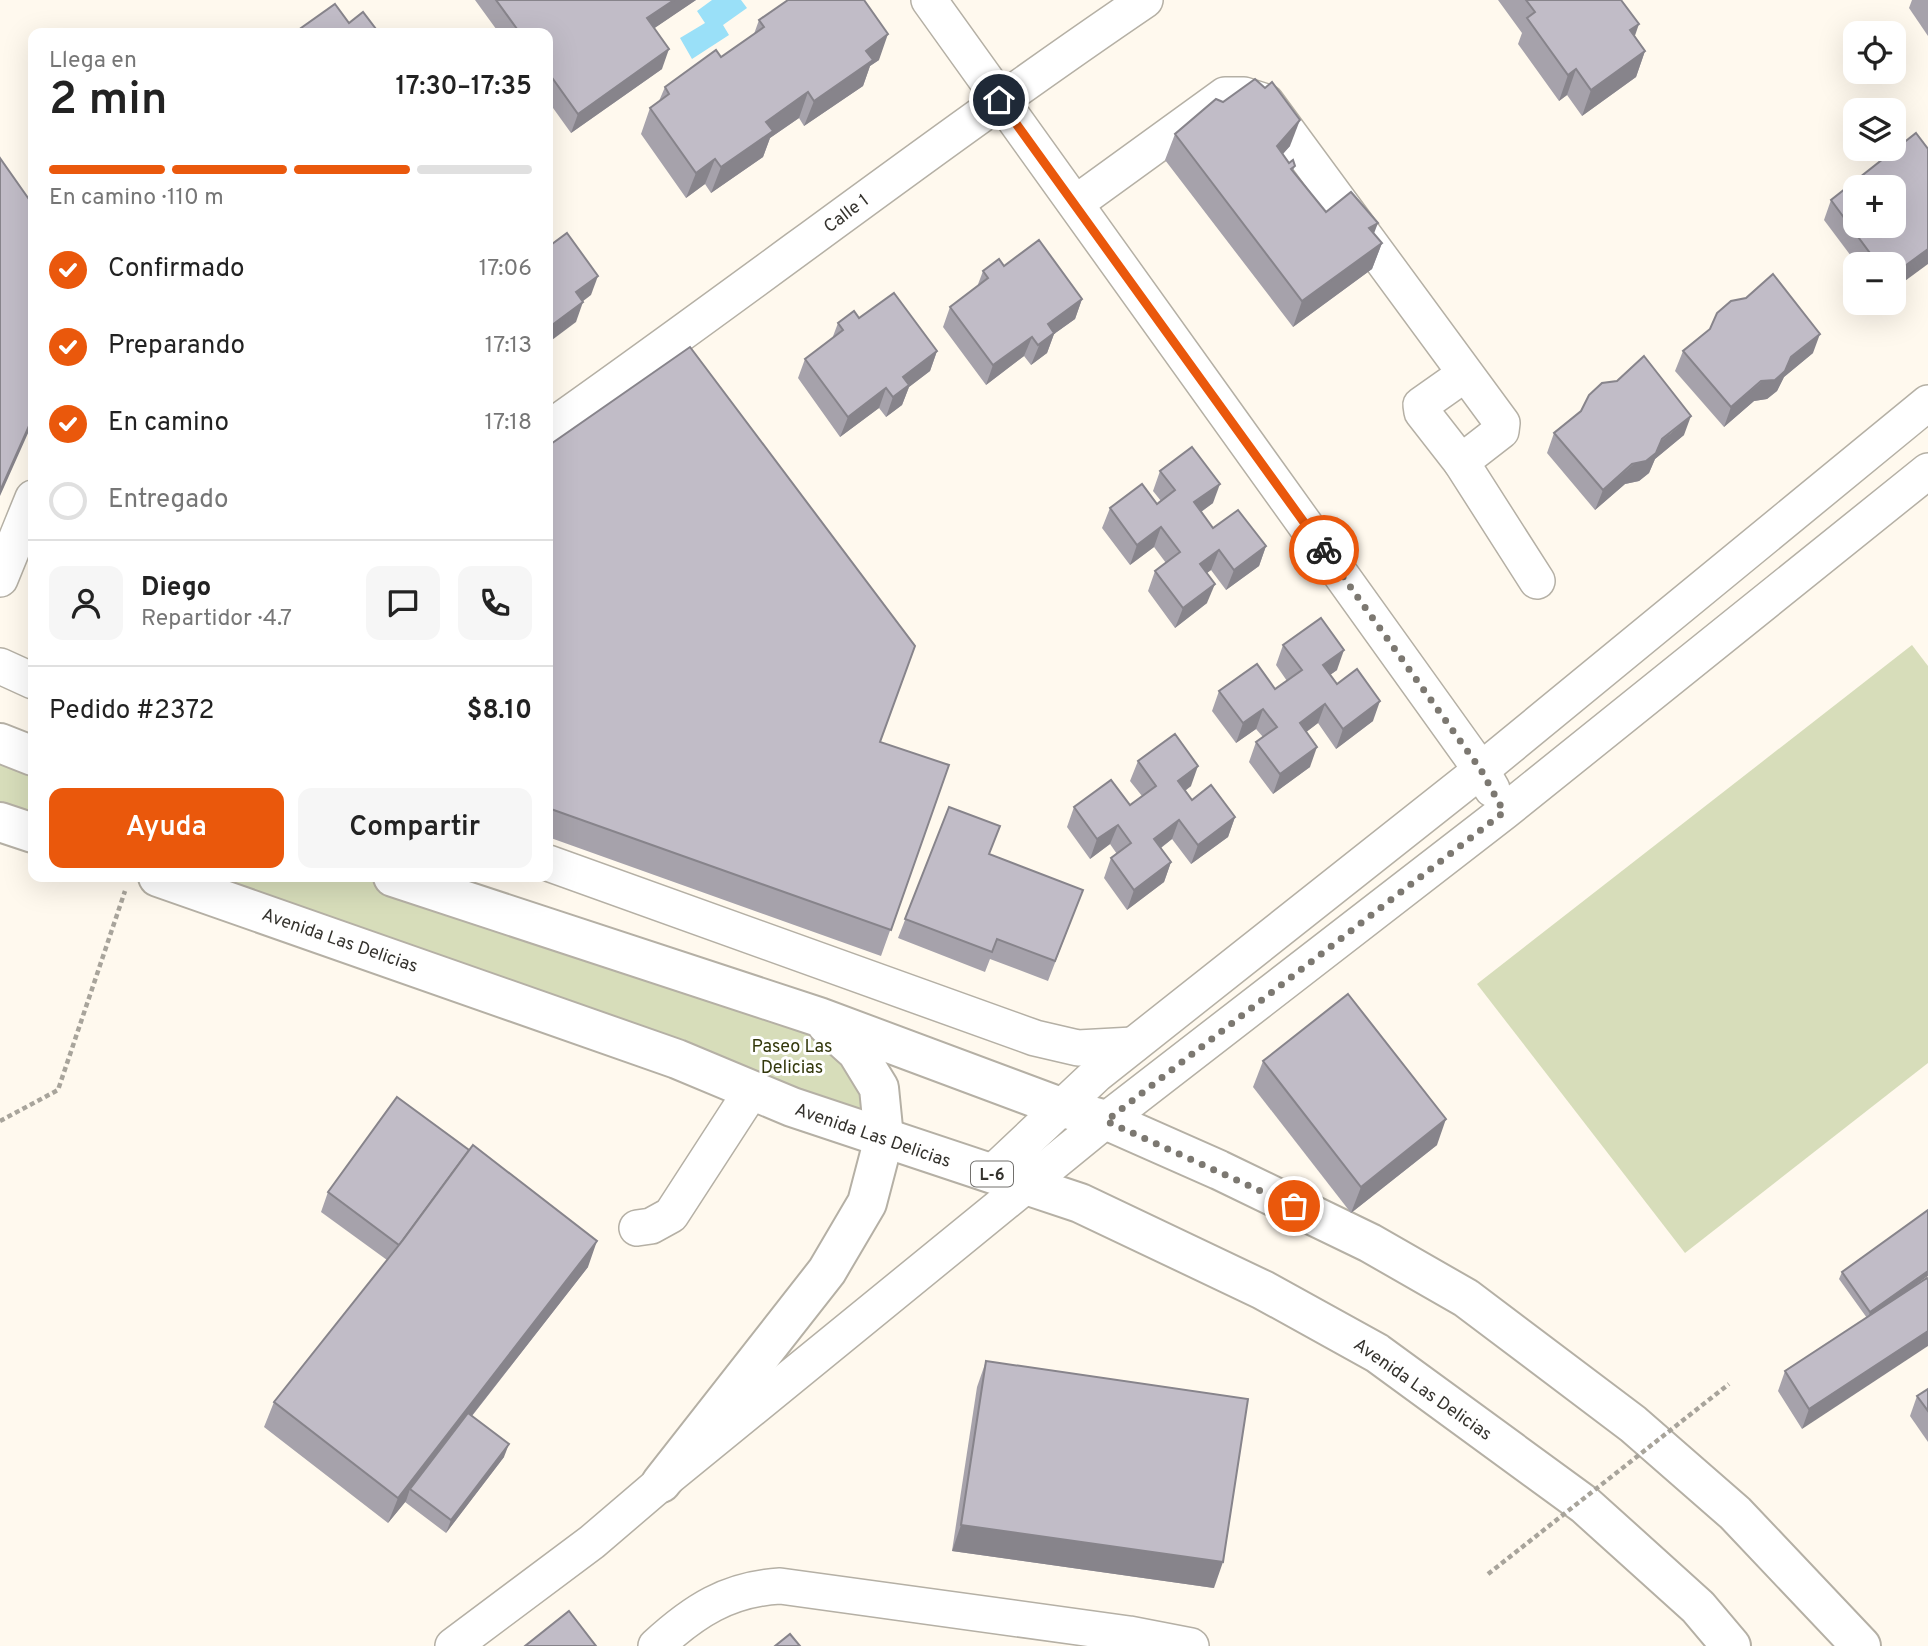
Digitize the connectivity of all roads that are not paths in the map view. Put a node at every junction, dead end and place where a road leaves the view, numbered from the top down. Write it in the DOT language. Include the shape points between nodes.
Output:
graph roads {
  1 [pos="929,0"];
  2 [pos="1145,0"];
  3 [pos="999,100"];
  4 [pos="1076,203"];
  5 [pos="1465,374"];
  6 [pos="1928,403"];
  7 [pos="553,425"];
  8 [pos="1461,462"];
  9 [pos="1928,471"];
  10 [pos="28,510"];
  11 [pos="0,579"];
  12 [pos="1537,581"];
  13 [pos="0,666"];
  14 [pos="28,679"];
  15 [pos="0,743"];
  16 [pos="28,754"];
  17 [pos="1481,770"];
  18 [pos="1504,812"];
  19 [pos="0,822"];
  20 [pos="28,831"];
  21 [pos="553,865"];
  22 [pos="408,882"];
  23 [pos="142,883"];
  24 [pos="819,1017"];
  25 [pos="1133,1045"];
  26 [pos="752,1090"];
  27 [pos="1063,1108"];
  28 [pos="1106,1121"];
  29 [pos="884,1138"];
  30 [pos="991,1174"];
  31 [pos="1028,1185"];
  32 [pos="637,1228"];
  33 [pos="661,1483"];
  34 [pos="453,1646"];
  35 [pos="656,1646"];
  36 [pos="1191,1646"];
  37 [pos="1731,1646"];
  38 [pos="1861,1646"];
  1 -- 3 [label="street"];
  2 -- 3 [label="street, Calle 1"];
  3 -- 4 [label="street"];
  3 -- 7 [label="street, Calle 1"];
  4 -- 5 [label="street" via="1225,95 1266,102"];
  4 -- 17 [label="street"];
  5 -- 8 [label="street" via="1502,427"];
  5 -- 8 [label="street" via="1421,405"];
  6 -- 17 [label="street"];
  8 -- 12 [label="street"];
  9 -- 18 [label="street"];
  10 -- 11 [label="street"];
  13 -- 14 [label="street"];
  15 -- 16 [label="main road"];
  17 -- 18 [label="street"];
  17 -- 25 [label="street"];
  18 -- 28 [label="street"];
  19 -- 20 [label="main road"];
  21 -- 25 [label="street" via="1035,1038 1078,1048"];
  22 -- 24 [label="main road"];
  23 -- 26 [label="main road, Avenida Las Delicias / L-6" via="677,1059"];
  24 -- 27 [label="main road"];
  24 -- 29 [label="main road" via="857,1052 879,1088"];
  25 -- 27 [label="street"];
  26 -- 29 [label="main road, Avenida Las Delicias / L-6"];
  26 -- 32 [label="street" via="671,1215"];
  27 -- 28 [label="main road"];
  27 -- 30 [label="street"];
  28 -- 31 [label="street"];
  28 -- 38 [label="main road" via="1370,1243 1466,1298 1633,1424 1735,1513"];
  29 -- 30 [label="main road, Avenida Las Delicias / L-6"];
  29 -- 33 [label="main road" via="867,1203 827,1271"];
  30 -- 31 [label="main road, Avenida Las Delicias / L-6"];
  31 -- 33 [label="street"];
  31 -- 37 [label="main road, Avenida Las Delicias / L-6" via="1080,1203 1263,1290 1377,1353 1585,1505 1698,1607"];
  33 -- 34 [label="street" via="592,1542"];
  35 -- 36 [label="street" via="717,1600 758,1587 780,1586"];
}
